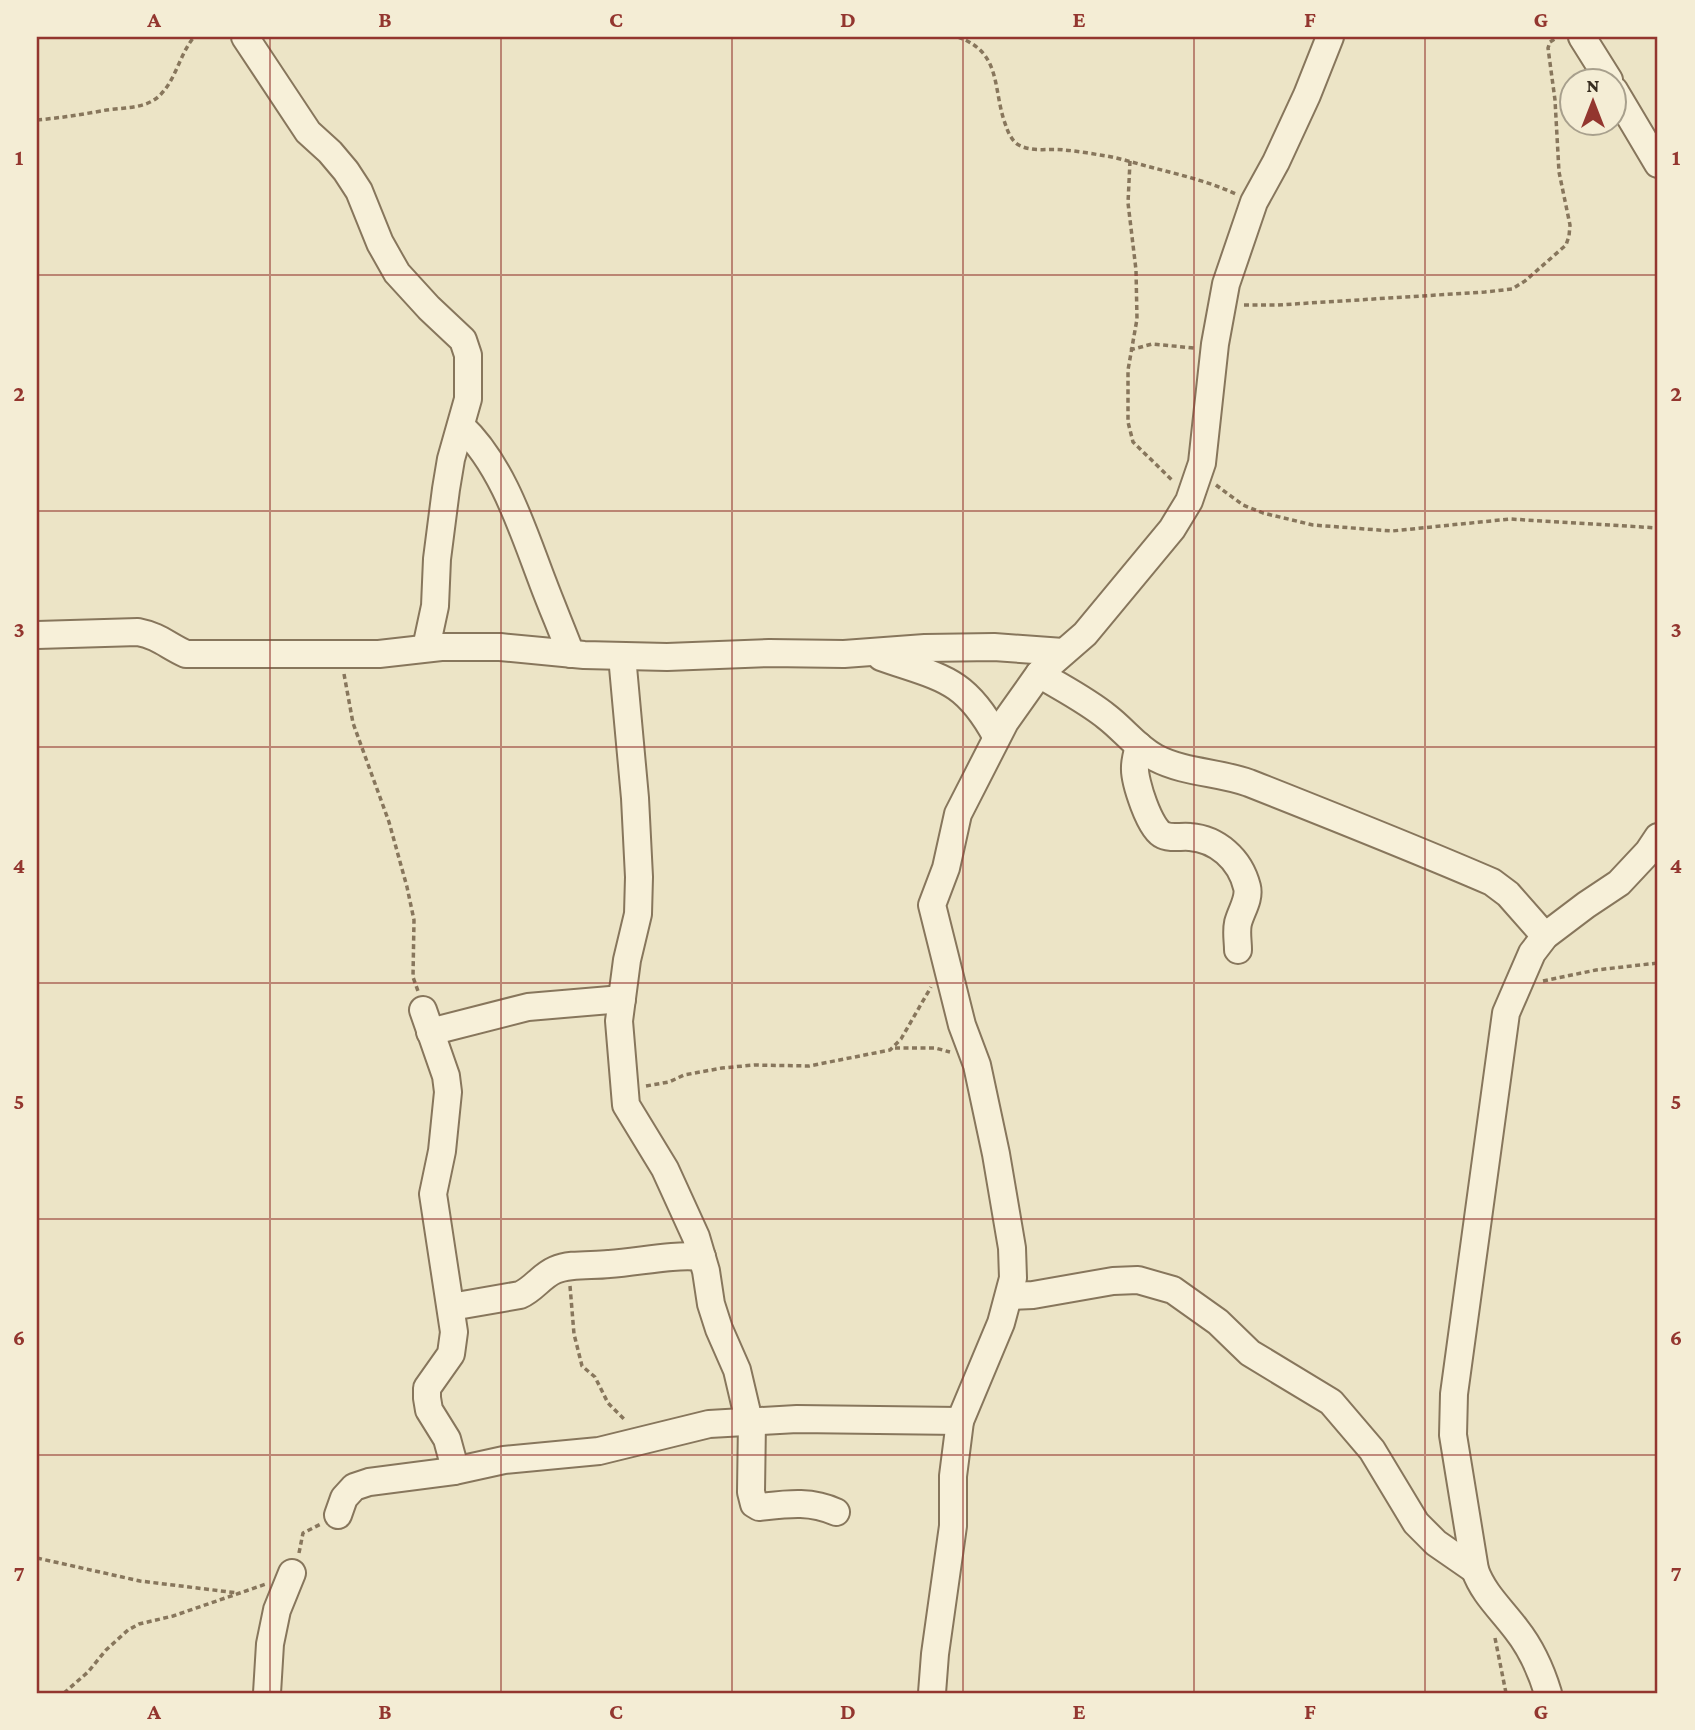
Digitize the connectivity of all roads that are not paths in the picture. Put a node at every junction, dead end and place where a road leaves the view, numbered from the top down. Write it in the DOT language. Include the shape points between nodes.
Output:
graph roads {
  1 [pos="246,37"];
  2 [pos="1330,37"];
  3 [pos="1582,37"];
  4 [pos="1600,66"];
  5 [pos="1628,112"];
  6 [pos="1658,164"];
  7 [pos="461,426"];
  8 [pos="37,635"];
  9 [pos="426,648"];
  10 [pos="867,652"];
  11 [pos="1063,652"];
  12 [pos="571,654"];
  13 [pos="622,656"];
  14 [pos="1039,674"];
  15 [pos="996,736"];
  16 [pos="1139,746"];
  17 [pos="1658,836"];
  18 [pos="1545,936"];
  19 [pos="1238,950"];
  20 [pos="622,999"];
  21 [pos="702,1257"];
  22 [pos="1009,1296"];
  23 [pos="451,1307"];
  24 [pos="750,1421"];
  25 [pos="960,1421"];
  26 [pos="454,1471"];
  27 [pos="836,1511"];
  28 [pos="338,1515"];
  29 [pos="1475,1570"];
  30 [pos="292,1573"];
  31 [pos="267,1693"];
  32 [pos="932,1693"];
  33 [pos="1548,1693"];
  1 -- 7 [label="street" via="308,132 330,152 359,191 397,273 463,340 468,355 468,399"];
  2 -- 11 [label="street" via="1254,202 1221,304 1202,463 1189,501 1172,529 1085,634"];
  3 -- 4 [label="street"];
  5 -- 6 [label="street"];
  7 -- 9 [label="street" via="446,489 435,606"];
  7 -- 12 [label="street" via="474,438 507,494"];
  8 -- 9 [label="street" via="138,632 154,635 187,654 379,654"];
  9 -- 12 [label="street" via="500,647"];
  10 -- 11 [label="street" via="994,646"];
  10 -- 13 [label="street"];
  10 -- 15 [label="street" via="953,684 973,700"];
  11 -- 14 [label="street"];
  12 -- 13 [label="street"];
  13 -- 20 [label="street" via="639,877 638,914"];
  14 -- 15 [label="street"];
  14 -- 16 [label="street" via="1097,709"];
  15 -- 22 [label="street" via="958,814 932,905 962,1025 977,1065 996,1154 1012,1248"];
  16 -- 18 [label="street" via="1177,766 1227,776 1318,809 1492,882"];
  16 -- 19 [label="street" via="1136,778 1155,830 1167,837 1215,843 1231,857 1248,888 1237,931"];
  17 -- 18 [label="street" via="1619,883"];
  18 -- 29 [label="street" via="1532,953 1506,1013 1454,1394 1453,1435"];
  20 -- 21 [label="street" via="619,1021 626,1105 677,1192"];
  20 -- 23 [label="street" via="426,1021 448,1093 433,1194"];
  21 -- 23 [label="street" via="677,1255 558,1268 520,1294"];
  21 -- 24 [label="street" via="711,1304 737,1370"];
  22 -- 25 [label="street"];
  22 -- 29 [label="street" via="1138,1280 1173,1290 1218,1322 1250,1353 1331,1402 1372,1450 1416,1523"];
  23 -- 26 [label="street" via="451,1354 427,1388 427,1398 451,1451"];
  24 -- 25 [label="street"];
  24 -- 26 [label="street" via="709,1424 598,1451 505,1460"];
  24 -- 27 [label="street" via="754,1504 800,1503"];
  25 -- 32 [label="street" via="953,1526"];
  26 -- 28 [label="street" via="354,1487"];
  29 -- 33 [label="street" via="1480,1586 1541,1670"];
  30 -- 31 [label="street" via="270,1644"];
}
